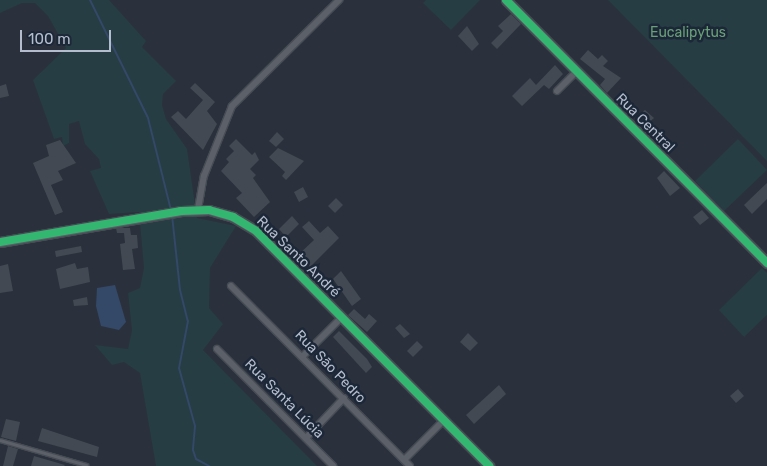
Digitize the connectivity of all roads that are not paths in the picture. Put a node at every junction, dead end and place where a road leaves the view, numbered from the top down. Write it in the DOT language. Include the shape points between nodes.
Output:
graph roads {
  1 [pos="338,0"];
  2 [pos="506,0"];
  3 [pos="576,72"];
  4 [pos="557,91"];
  5 [pos="198,209"];
  6 [pos="0,242"];
  7 [pos="767,263"];
  8 [pos="231,286"];
  9 [pos="342,317"];
  10 [pos="217,349"];
  11 [pos="303,356"];
  12 [pos="344,398"];
  13 [pos="443,421"];
  14 [pos="306,438"];
  15 [pos="0,440"];
  16 [pos="404,460"];
  17 [pos="86,465"];
  18 [pos="333,466"];
  19 [pos="410,466"];
  20 [pos="489,466"];
  1 -- 5 [label="street" via="232,106 204,176"];
  2 -- 3 [label="street, Rua Central"];
  3 -- 4 [label="street"];
  3 -- 7 [label="street, Rua Central"];
  5 -- 6 [label="street, Rua Santo André"];
  5 -- 9 [label="street, Rua Santo André" via="233,217 250,227"];
  8 -- 11 [label="street, Rua São Pedro"];
  9 -- 11 [label="street"];
  9 -- 13 [label="street, Rua Santo André"];
  10 -- 14 [label="street, Rua Santa Lúcia"];
  11 -- 12 [label="street, Rua São Pedro"];
  12 -- 14 [label="street"];
  12 -- 16 [label="street, Rua São Pedro"];
  13 -- 16 [label="street"];
  13 -- 20 [label="street, Rua Santo André"];
  14 -- 18 [label="street, Rua Santa Lúcia"];
  15 -- 17 [label="lane"];
  16 -- 19 [label="street, Rua São Pedro"];
}
